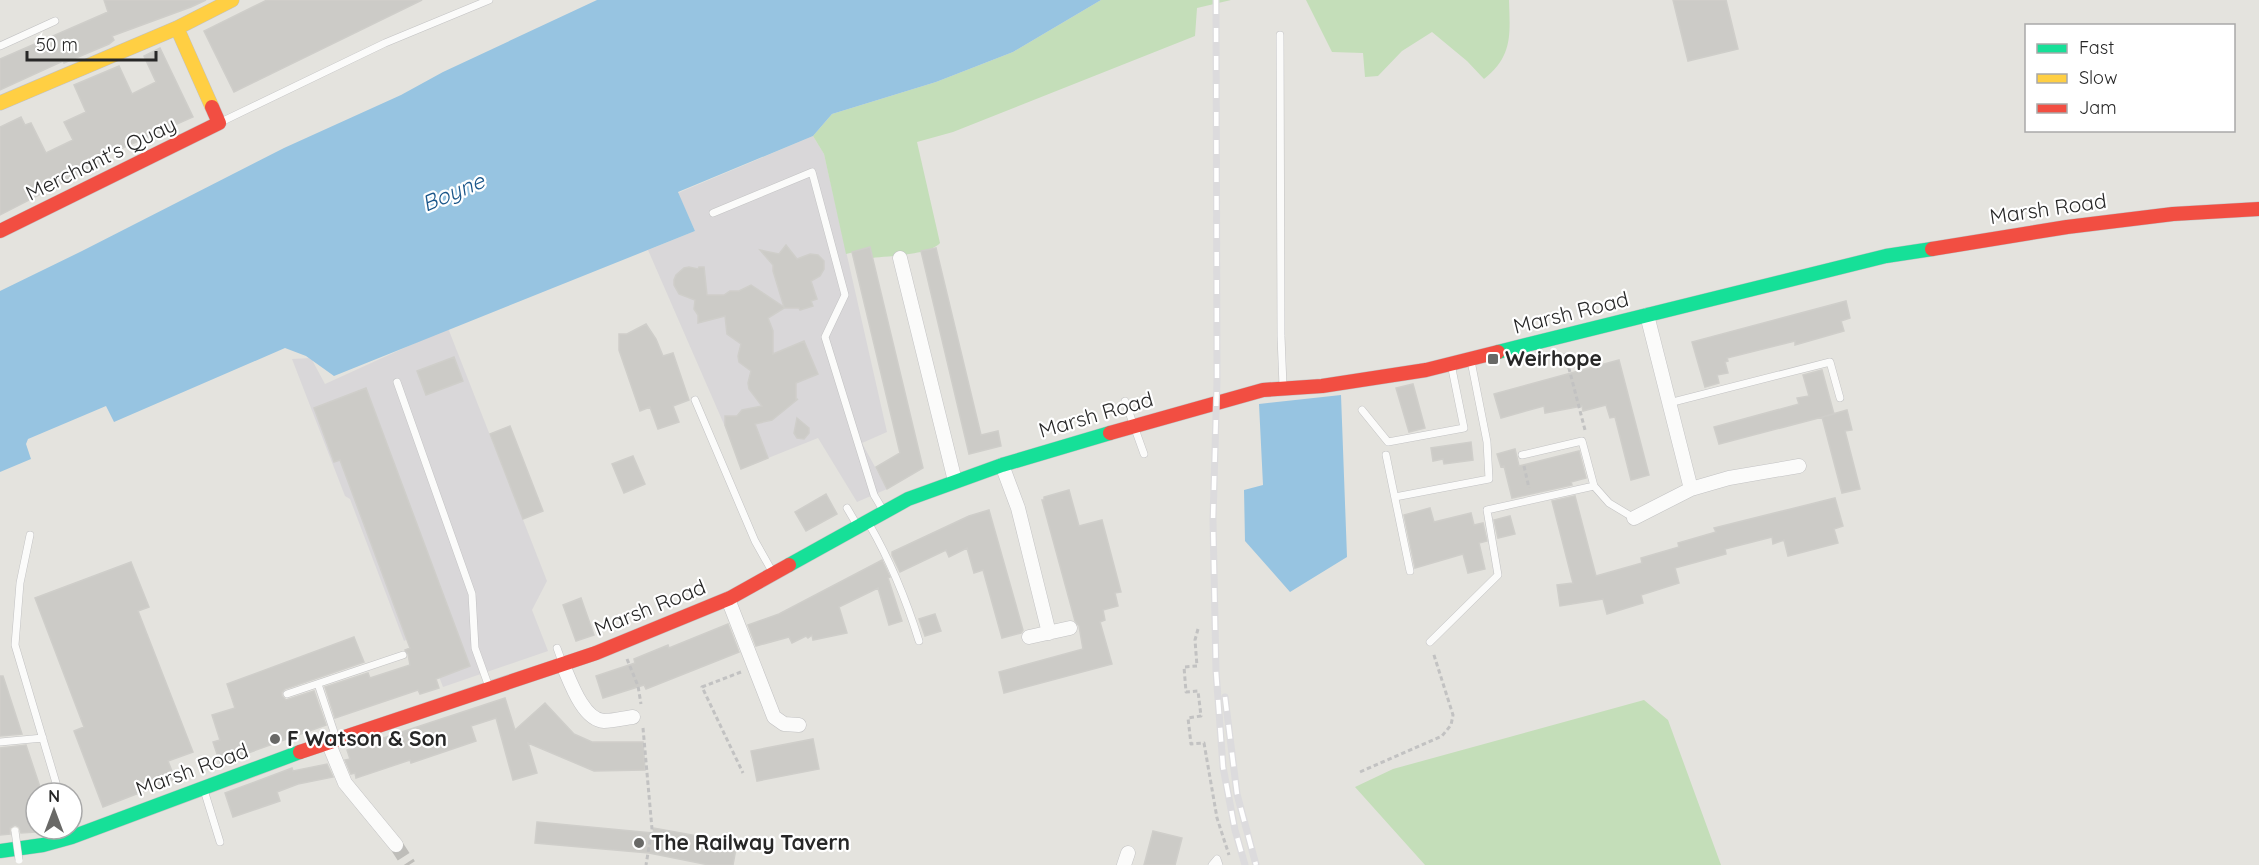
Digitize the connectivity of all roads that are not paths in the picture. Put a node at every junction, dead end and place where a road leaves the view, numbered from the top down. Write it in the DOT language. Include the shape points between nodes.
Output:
graph roads {
  1 [pos="232,0"];
  2 [pos="489,0"];
  3 [pos="55,21"];
  4 [pos="177,28"];
  5 [pos="1280,35"];
  6 [pos="0,46"];
  7 [pos="0,103"];
  8 [pos="219,123"];
  9 [pos="2259,209"];
  10 [pos="713,213"];
  11 [pos="0,231"];
  12 [pos="900,258"];
  13 [pos="1647,315"];
  14 [pos="1470,359"];
  15 [pos="1451,364"];
  16 [pos="397,382"];
  17 [pos="1284,389"];
  18 [pos="1840,398"];
  19 [pos="695,400"];
  20 [pos="1125,401"];
  21 [pos="1669,403"];
  22 [pos="1362,410"];
  23 [pos="1134,426"];
  24 [pos="1144,454"];
  25 [pos="1386,455"];
  26 [pos="1522,455"];
  27 [pos="1002,465"];
  28 [pos="1798,466"];
  29 [pos="955,481"];
  30 [pos="1594,486"];
  31 [pos="1691,489"];
  32 [pos="1395,497"];
  33 [pos="847,508"];
  34 [pos="884,513"];
  35 [pos="1634,518"];
  36 [pos="863,524"];
  37 [pos="30,536"];
  38 [pos="1410,571"];
  39 [pos="773,574"];
  40 [pos="729,598"];
  41 [pos="1070,628"];
  42 [pos="1049,633"];
  43 [pos="1029,638"];
  44 [pos="919,641"];
  45 [pos="1430,642"];
  46 [pos="557,648"];
  47 [pos="403,655"];
  48 [pos="563,665"];
  49 [pos="318,684"];
  50 [pos="490,690"];
  51 [pos="287,694"];
  52 [pos="639,717"];
  53 [pos="799,724"];
  54 [pos="43,738"];
  55 [pos="332,741"];
  56 [pos="0,742"];
  57 [pos="56,781"];
  58 [pos="203,788"];
  59 [pos="84,829"];
  60 [pos="15,831"];
  61 [pos="52,841"];
  62 [pos="220,842"];
  63 [pos="396,845"];
  64 [pos="0,850"];
  65 [pos="19,863"];
  66 [pos="1212,865"];
  67 [pos="1219,865"];
  1 -- 4 [label="main road"];
  2 -- 8 [label="lane" via="385,43"];
  3 -- 6 [label="lane"];
  4 -- 7 [label="main road"];
  4 -- 8 [label="main road"];
  5 -- 17 [label="lane"];
  8 -- 11 [label="main road, Merchant's Quay"];
  9 -- 13 [label="main road, Marsh Road" via="2173,214 1961,243 1886,256"];
  10 -- 34 [label="lane" via="812,172 845,295 825,336 874,495"];
  12 -- 29 [label="street"];
  13 -- 14 [label="main road, Marsh Road"];
  13 -- 21 [label="street"];
  14 -- 15 [label="main road, Marsh Road"];
  14 -- 32 [label="lane" via="1487,442 1489,479"];
  15 -- 17 [label="main road, Marsh Road" via="1332,385"];
  15 -- 22 [label="lane" via="1464,428 1388,442"];
  16 -- 50 [label="lane" via="472,594 475,648"];
  17 -- 23 [label="main road, Marsh Road" via="1263,390"];
  18 -- 21 [label="lane" via="1830,362"];
  19 -- 39 [label="lane" via="755,542"];
  20 -- 23 [label="lane"];
  21 -- 31 [label="street"];
  23 -- 24 [label="lane"];
  23 -- 27 [label="main road, Marsh Road"];
  25 -- 32 [label="lane"];
  26 -- 30 [label="lane" via="1582,441"];
  27 -- 29 [label="main road, Marsh Road"];
  27 -- 42 [label="street" via="1018,508"];
  28 -- 31 [label="street"];
  29 -- 34 [label="main road, Marsh Road"];
  30 -- 35 [label="lane" via="1609,503"];
  30 -- 45 [label="lane" via="1487,510 1498,575"];
  31 -- 35 [label="street"];
  32 -- 38 [label="lane"];
  33 -- 36 [label="lane"];
  34 -- 36 [label="main road, Marsh Road"];
  36 -- 39 [label="main road, Marsh Road"];
  36 -- 44 [label="lane" via="888,556"];
  37 -- 54 [label="lane" via="20,583 15,645"];
  39 -- 40 [label="main road, Marsh Road"];
  40 -- 48 [label="main road, Marsh Road"];
  40 -- 53 [label="street" via="774,717 784,724"];
  41 -- 42 [label="street"];
  42 -- 43 [label="street"];
  46 -- 48 [label="lane"];
  47 -- 49 [label="lane"];
  48 -- 50 [label="main road, Marsh Road"];
  48 -- 52 [label="street" via="575,694 591,714 602,721"];
  49 -- 51 [label="lane"];
  49 -- 55 [label="lane"];
  50 -- 55 [label="main road, Marsh Road"];
  54 -- 56 [label="lane"];
  54 -- 57 [label="lane"];
  55 -- 58 [label="main road, Marsh Road"];
  55 -- 63 [label="street" via="345,783"];
  58 -- 59 [label="main road, Marsh Road"];
  58 -- 62 [label="lane"];
  60 -- 65 [label="lane, bridge"];
  61 -- 64 [label="main road, Marsh Road"];
  66 -- 67 [label="lane" via="1217,859"];
}
